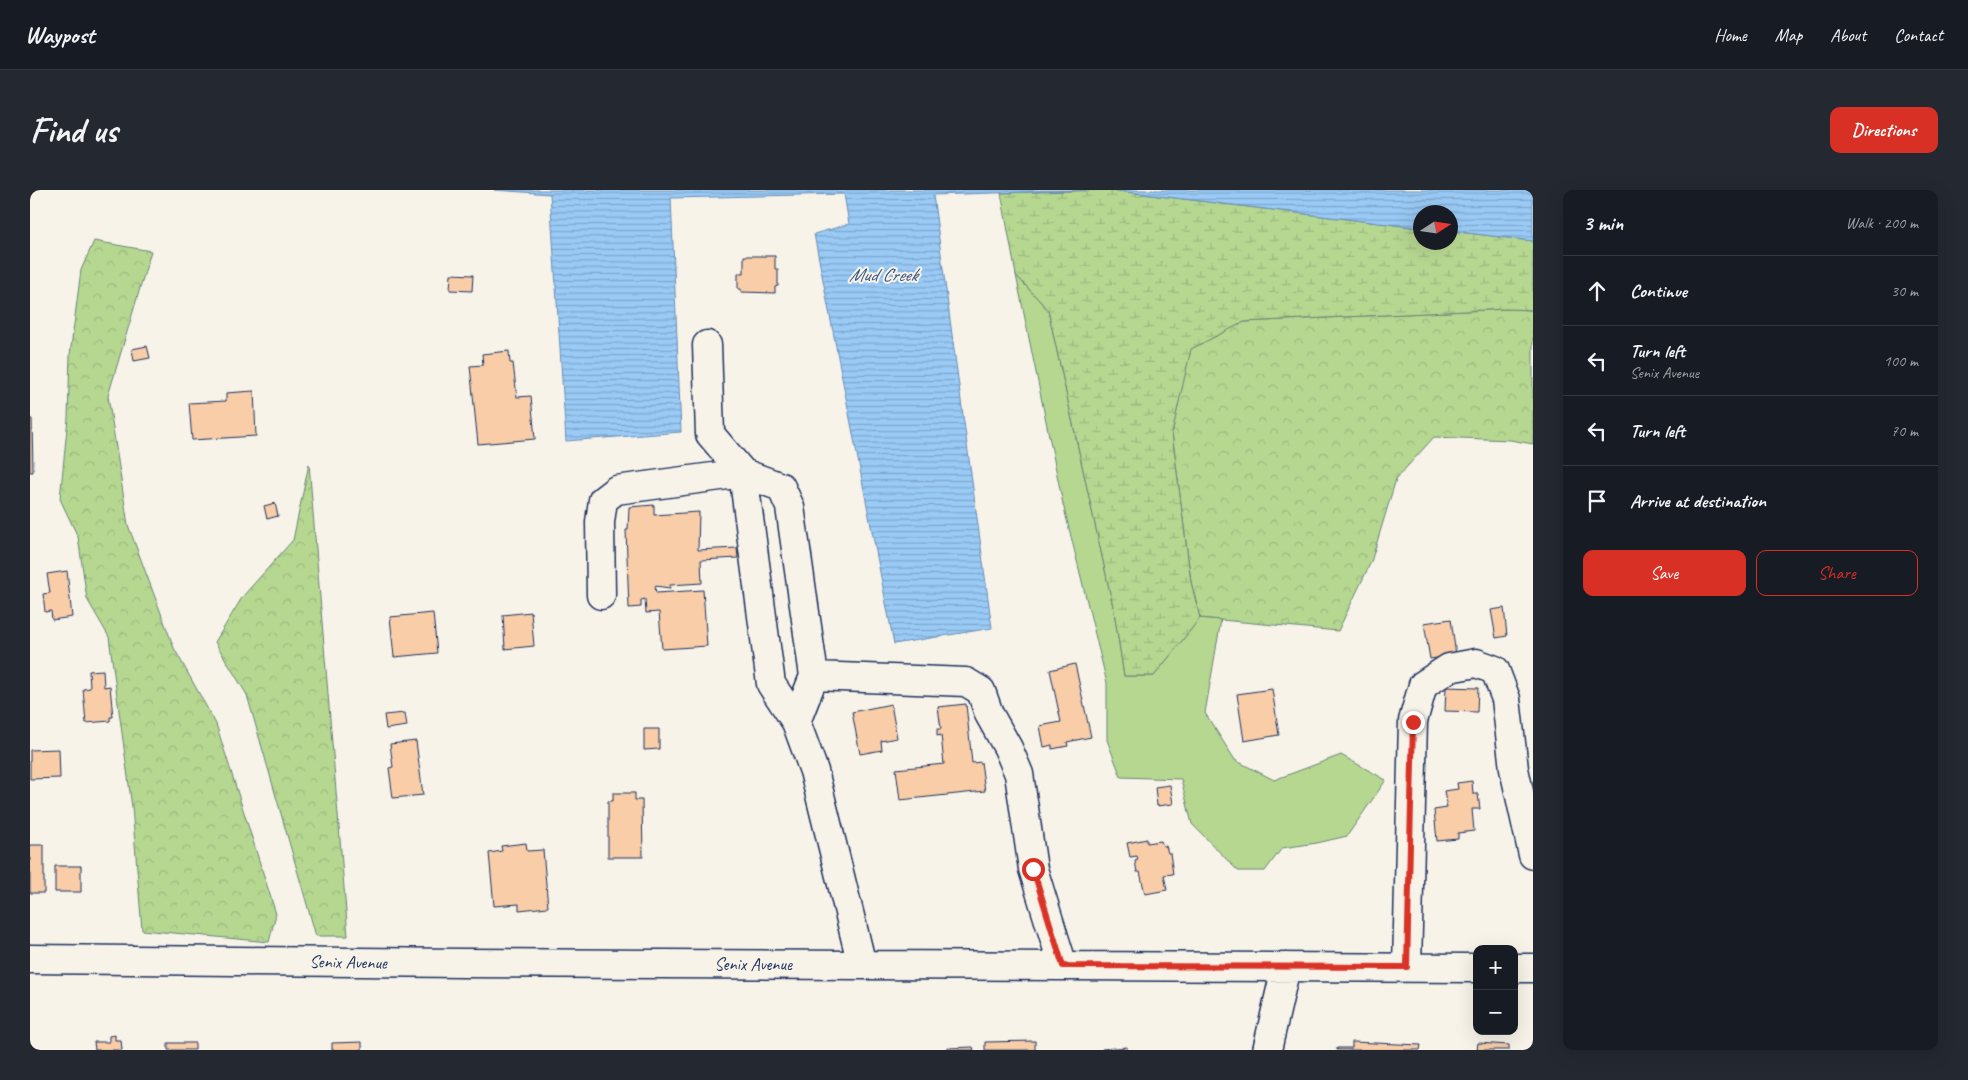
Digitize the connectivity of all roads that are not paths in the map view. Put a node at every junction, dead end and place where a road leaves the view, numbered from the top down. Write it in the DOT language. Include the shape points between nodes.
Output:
graph roads {
  1 [pos="707,346"];
  2 [pos="743,473"];
  3 [pos="601,595"];
  4 [pos="814,676"];
  5 [pos="796,722"];
  6 [pos="1533,855"];
  7 [pos="30,959"];
  8 [pos="862,965"];
  9 [pos="1063,966"];
  10 [pos="1286,967"];
  11 [pos="1407,967"];
  12 [pos="1473,968"];
  13 [pos="1518,968"];
  14 [pos="1533,968"];
  15 [pos="1267,1050"];
  1 -- 2 [label="street" via="710,434"];
  2 -- 3 [label="street" via="616,490 603,500 600,522"];
  2 -- 4 [label="street" via="781,487 790,507"];
  2 -- 5 [label="street" via="771,684"];
  4 -- 5 [label="street"];
  4 -- 9 [label="street" via="966,682 981,691 1019,774 1033,869"];
  5 -- 8 [label="street" via="814,771"];
  6 -- 11 [label="street" via="1514,769 1506,699 1495,670 1476,663 1449,668 1423,685 1413,722"];
  7 -- 8 [label="street, Senix Avenue"];
  8 -- 9 [label="street, Senix Avenue"];
  9 -- 10 [label="street, Senix Avenue"];
  10 -- 11 [label="street, Senix Avenue"];
  10 -- 15 [label="street"];
  11 -- 12 [label="street, Senix Avenue"];
  13 -- 14 [label="street"];
}
